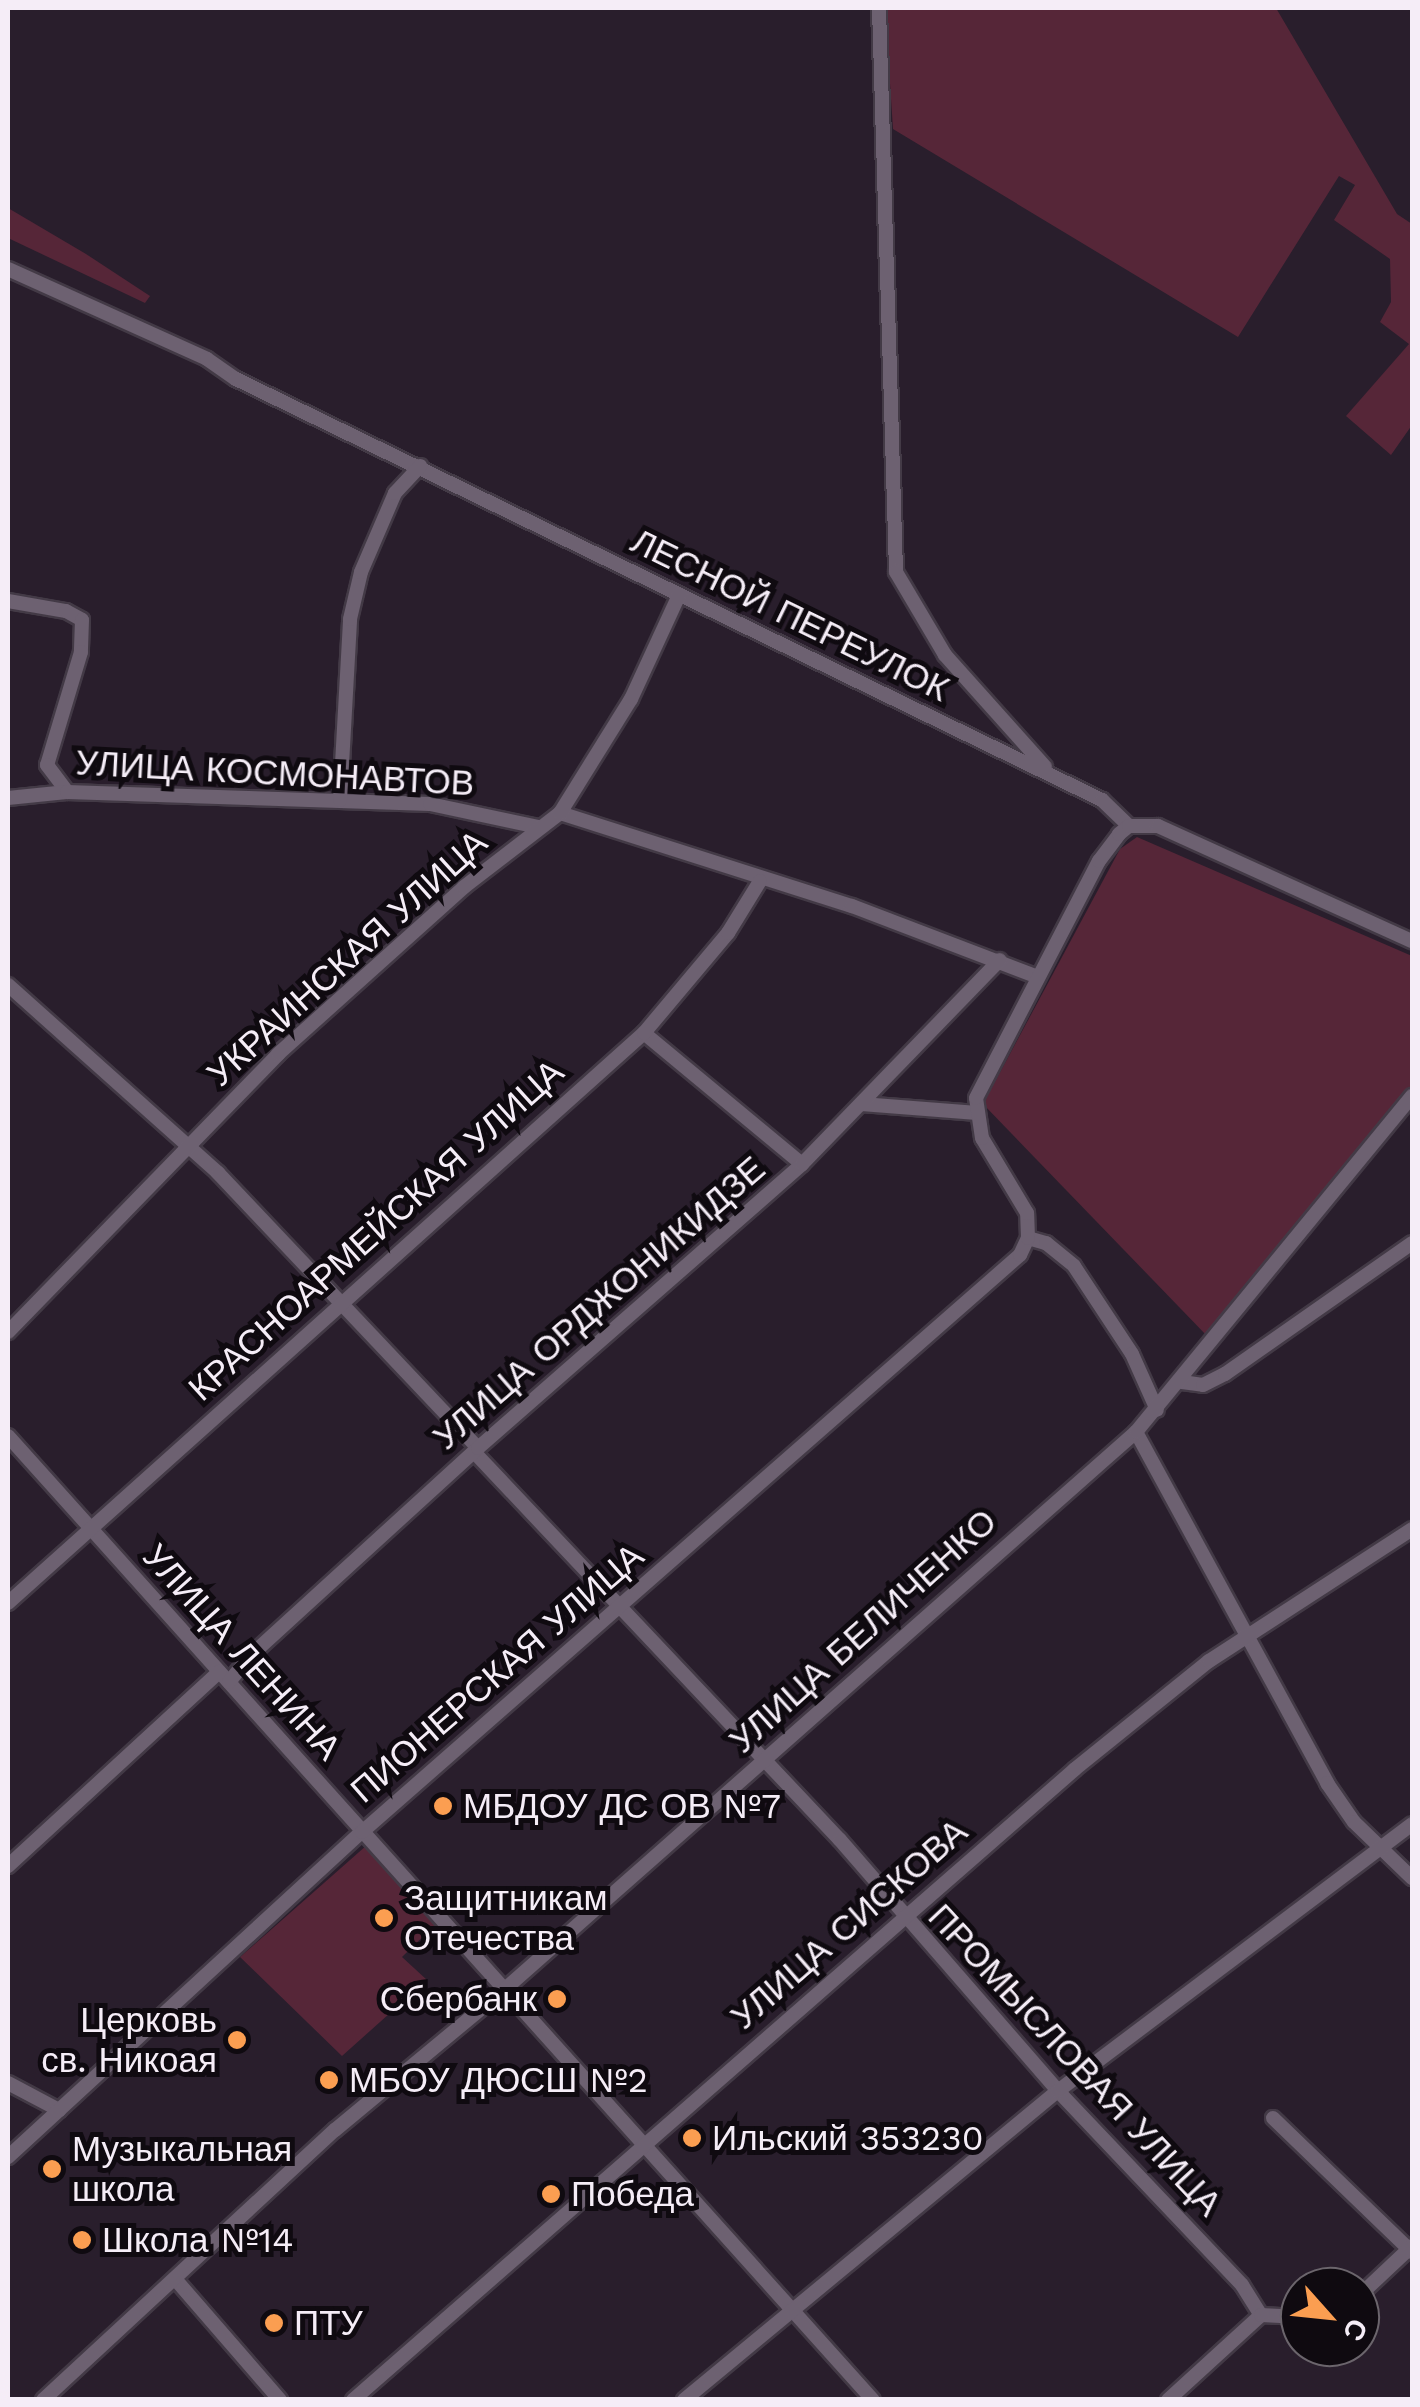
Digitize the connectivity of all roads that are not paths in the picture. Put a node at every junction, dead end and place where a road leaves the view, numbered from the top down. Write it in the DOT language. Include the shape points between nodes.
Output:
graph roads {
  1 [pos="879,8"];
  2 [pos="8,269"];
  3 [pos="420,466"];
  4 [pos="679,596"];
  5 [pos="8,601"];
  6 [pos="48,765"];
  7 [pos="1052,775"];
  8 [pos="67,792"];
  9 [pos="28,796"];
  10 [pos="8,798"];
  11 [pos="340,800"];
  12 [pos="560,813"];
  13 [pos="1129,826"];
  14 [pos="538,827"];
  15 [pos="760,881"];
  16 [pos="1412,941"];
  17 [pos="1000,960"];
  18 [pos="1038,976"];
  19 [pos="8,986"];
  20 [pos="644,1033"];
  21 [pos="1412,1096"];
  22 [pos="862,1104"];
  23 [pos="976,1112"];
  24 [pos="189,1150"];
  25 [pos="802,1164"];
  26 [pos="1028,1238"];
  27 [pos="1412,1244"];
  28 [pos="341,1301"];
  29 [pos="8,1332"];
  30 [pos="1182,1382"];
  31 [pos="1157,1410"];
  32 [pos="1136,1432"];
  33 [pos="8,1436"];
  34 [pos="476,1450"];
  35 [pos="1412,1529"];
  36 [pos="93,1530"];
  37 [pos="8,1603"];
  38 [pos="621,1603"];
  39 [pos="1248,1634"];
  40 [pos="224,1677"];
  41 [pos="764,1759"];
  42 [pos="1412,1824"];
  43 [pos="362,1832"];
  44 [pos="1380,1848"];
  45 [pos="8,1866"];
  46 [pos="1412,1878"];
  47 [pos="901,1914"];
  48 [pos="505,1989"];
  49 [pos="8,2083"];
  50 [pos="1058,2091"];
  51 [pos="59,2110"];
  52 [pos="1272,2118"];
  53 [pos="646,2145"];
  54 [pos="8,2157"];
  55 [pos="1412,2249"];
  56 [pos="1380,2277"];
  57 [pos="176,2280"];
  58 [pos="791,2308"];
  59 [pos="1261,2315"];
  60 [pos="1280,2316"];
  61 [pos="42,2400"];
  62 [pos="280,2400"];
  63 [pos="352,2400"];
  64 [pos="684,2400"];
  65 [pos="874,2400"];
  66 [pos="1168,2400"];
  1 -- 7 [label="street" via="896,572 945,655"];
  2 -- 3 [label="street, ЛЕСНОЙ ПЕРЕУЛОК"];
  3 -- 4 [label="street, ЛЕСНОЙ ПЕРЕУЛОК"];
  3 -- 11 [label="street" via="395,493 354,603"];
  4 -- 7 [label="street, ЛЕСНОЙ ПЕРЕУЛОК"];
  4 -- 12 [label="street, УКРАИНСКАЯ УЛИЦА" via="631,699"];
  5 -- 6 [label="street" via="82,620 81,652"];
  6 -- 8 [label="street"];
  6 -- 9 [label="street"];
  7 -- 13 [label="street, ЛЕСНОЙ ПЕРЕУЛОК" via="1118,810"];
  8 -- 9 [label="street, УЛИЦА КОСМОНАВТОВ"];
  8 -- 11 [label="street, УЛИЦА КОСМОНАВТОВ"];
  9 -- 10 [label="street, УЛИЦА КОСМОНАВТОВ"];
  11 -- 14 [label="street, УЛИЦА КОСМОНАВТОВ" via="487,812"];
  12 -- 14 [label="street, УКРАИНСКАЯ УЛИЦА"];
  12 -- 15 [label="street"];
  13 -- 16 [label="street" via="1158,826"];
  13 -- 18 [label="street" via="1099,861"];
  14 -- 24 [label="street, УКРАИНСКАЯ УЛИЦА" via="278,1054"];
  15 -- 17 [label="street" via="852,906"];
  15 -- 20 [label="street, КРАСНОАРМЕЙСКАЯ УЛИЦА" via="728,933"];
  17 -- 18 [label="street"];
  17 -- 22 [label="street, УЛИЦА ОРДЖОНИКИДЗЕ"];
  18 -- 23 [label="street" via="982,1081"];
  19 -- 24 [label="street, ПРОМЫСЛОВАЯ УЛИЦА"];
  20 -- 25 [label="street"];
  20 -- 28 [label="street, КРАСНОАРМЕЙСКАЯ УЛИЦА"];
  21 -- 30 [label="street, УЛИЦА БЕЛИЧЕНКО"];
  22 -- 23 [label="street"];
  22 -- 25 [label="street, УЛИЦА ОРДЖОНИКИДЗЕ"];
  23 -- 26 [label="street" via="982,1138 1026,1213"];
  24 -- 28 [label="street, ПРОМЫСЛОВАЯ УЛИЦА"];
  24 -- 29 [label="street, УКРАИНСКАЯ УЛИЦА"];
  25 -- 34 [label="street, УЛИЦА ОРДЖОНИКИДЗЕ"];
  26 -- 31 [label="street" via="1046,1243 1074,1266 1132,1354"];
  26 -- 38 [label="street, ПИОНЕРСКАЯ УЛИЦА" via="1020,1255"];
  27 -- 30 [label="street" via="1225,1374 1202,1386"];
  28 -- 34 [label="street, ПРОМЫСЛОВАЯ УЛИЦА"];
  28 -- 36 [label="street, КРАСНОАРМЕЙСКАЯ УЛИЦА"];
  30 -- 31 [label="street, УЛИЦА БЕЛИЧЕНКО"];
  31 -- 32 [label="street, УЛИЦА БЕЛИЧЕНКО"];
  32 -- 39 [label="street"];
  32 -- 41 [label="street, УЛИЦА БЕЛИЧЕНКО"];
  33 -- 36 [label="street, УЛИЦА ЛЕНИНА"];
  34 -- 38 [label="street, ПРОМЫСЛОВАЯ УЛИЦА"];
  34 -- 40 [label="street, УЛИЦА ОРДЖОНИКИДЗЕ"];
  35 -- 39 [label="street, УЛИЦА СИСКОВА"];
  36 -- 37 [label="street, КРАСНОАРМЕЙСКАЯ УЛИЦА"];
  36 -- 40 [label="street, УЛИЦА ЛЕНИНА"];
  38 -- 41 [label="street, ПРОМЫСЛОВАЯ УЛИЦА"];
  38 -- 43 [label="street, ПИОНЕРСКАЯ УЛИЦА"];
  39 -- 44 [label="street" via="1327,1783"];
  39 -- 47 [label="street, УЛИЦА СИСКОВА"];
  40 -- 43 [label="street, УЛИЦА ЛЕНИНА"];
  40 -- 45 [label="street, УЛИЦА ОРДЖОНИКИДЗЕ"];
  41 -- 47 [label="street, ПРОМЫСЛОВАЯ УЛИЦА"];
  41 -- 48 [label="street, УЛИЦА БЕЛИЧЕНКО"];
  42 -- 44 [label="street"];
  43 -- 48 [label="street, УЛИЦА ЛЕНИНА"];
  43 -- 51 [label="street, ПИОНЕРСКАЯ УЛИЦА"];
  44 -- 46 [label="street"];
  44 -- 50 [label="street"];
  47 -- 50 [label="street, ПРОМЫСЛОВАЯ УЛИЦА"];
  47 -- 53 [label="street, УЛИЦА СИСКОВА"];
  48 -- 53 [label="street, УЛИЦА ЛЕНИНА"];
  48 -- 57 [label="street, УЛИЦА БЕЛИЧЕНКО" via="335,2130"];
  49 -- 51 [label="street"];
  50 -- 58 [label="street"];
  50 -- 59 [label="street, ПРОМЫСЛОВАЯ УЛИЦА" via="1242,2285"];
  51 -- 54 [label="street, ПИОНЕРСКАЯ УЛИЦА"];
  52 -- 55 [label="street"];
  53 -- 58 [label="street, УЛИЦА ЛЕНИНА"];
  53 -- 63 [label="street, УЛИЦА СИСКОВА"];
  55 -- 56 [label="street"];
  57 -- 61 [label="street, УЛИЦА БЕЛИЧЕНКО"];
  57 -- 62 [label="street"];
  58 -- 64 [label="street"];
  58 -- 65 [label="street, УЛИЦА ЛЕНИНА"];
  59 -- 60 [label="street"];
  59 -- 66 [label="street"];
}
